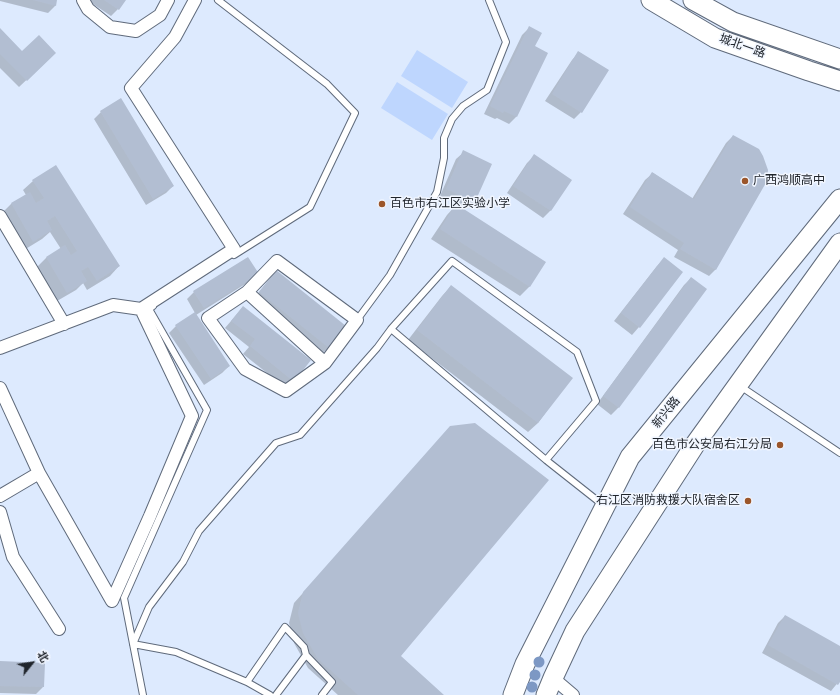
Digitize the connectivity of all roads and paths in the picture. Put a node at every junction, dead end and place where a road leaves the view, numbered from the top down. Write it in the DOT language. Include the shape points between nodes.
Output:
graph roads {
  1 [pos="83,0"];
  2 [pos="168,0"];
  3 [pos="195,0"];
  4 [pos="218,0"];
  5 [pos="489,0"];
  6 [pos="651,0"];
  7 [pos="693,0"];
  8 [pos="840,59"];
  9 [pos="840,81"];
  10 [pos="840,199"];
  11 [pos="0,216"];
  12 [pos="840,242"];
  13 [pos="247,292"];
  14 [pos="141,308"];
  15 [pos="357,320"];
  16 [pos="64,324"];
  17 [pos="391,329"];
  18 [pos="0,348"];
  19 [pos="325,363"];
  20 [pos="738,385"];
  21 [pos="0,388"];
  22 [pos="840,453"];
  23 [pos="546,460"];
  24 [pos="38,473"];
  25 [pos="0,496"];
  26 [pos="606,508"];
  27 [pos="0,512"];
  28 [pos="59,629"];
  29 [pos="133,644"];
  30 [pos="306,655"];
  31 [pos="247,682"];
  32 [pos="550,686"];
  33 [pos="143,695"];
  34 [pos="270,695"];
  35 [pos="276,695"];
  36 [pos="322,695"];
  37 [pos="513,695"];
  38 [pos="573,695"];
  1 -- 2 [label="street" via="88,9 110,27 136,31 160,15"];
  3 -- 14 [label="street" via="175,37 131,88 234,249"];
  4 -- 29 [label="lane" via="327,84 355,113 310,207 149,309 207,410 124,598"];
  5 -- 15 [label="lane" via="506,42 486,90 463,106 452,119 444,138 444,158 437,192 390,275"];
  6 -- 9 [label="main road, 城北一路" via="715,38"];
  7 -- 8 [label="main road, 城北一路" via="733,22"];
  10 -- 26 [label="main road, 新兴路" via="630,457"];
  11 -- 16 [label="street"];
  12 -- 20 [label="main road"];
  13 -- 15 [label="street" via="277,261"];
  13 -- 19 [label="street"];
  13 -- 19 [label="street" via="208,318 245,369 286,391"];
  14 -- 16 [label="street" via="113,305"];
  14 -- 24 [label="street" via="192,416 112,601"];
  15 -- 19 [label="street"];
  16 -- 18 [label="street"];
  17 -- 23 [label="lane"];
  17 -- 23 [label="lane" via="452,261 577,352 596,401"];
  17 -- 29 [label="lane" via="300,435 276,443 199,531 183,562 149,607"];
  20 -- 22 [label="lane"];
  20 -- 32 [label="main road" via="696,443 575,631"];
  21 -- 24 [label="street"];
  23 -- 26 [label="lane"];
  24 -- 25 [label="street"];
  26 -- 37 [label="main road, 新兴路" via="525,664"];
  27 -- 28 [label="street" via="13,557"];
  29 -- 31 [label="lane" via="176,652"];
  29 -- 33 [label="lane"];
  30 -- 31 [label="lane" via="304,647 285,627"];
  30 -- 35 [label="lane"];
  30 -- 36 [label="lane" via="332,682"];
  31 -- 34 [label="lane"];
  32 -- 38 [label="street"];
}
